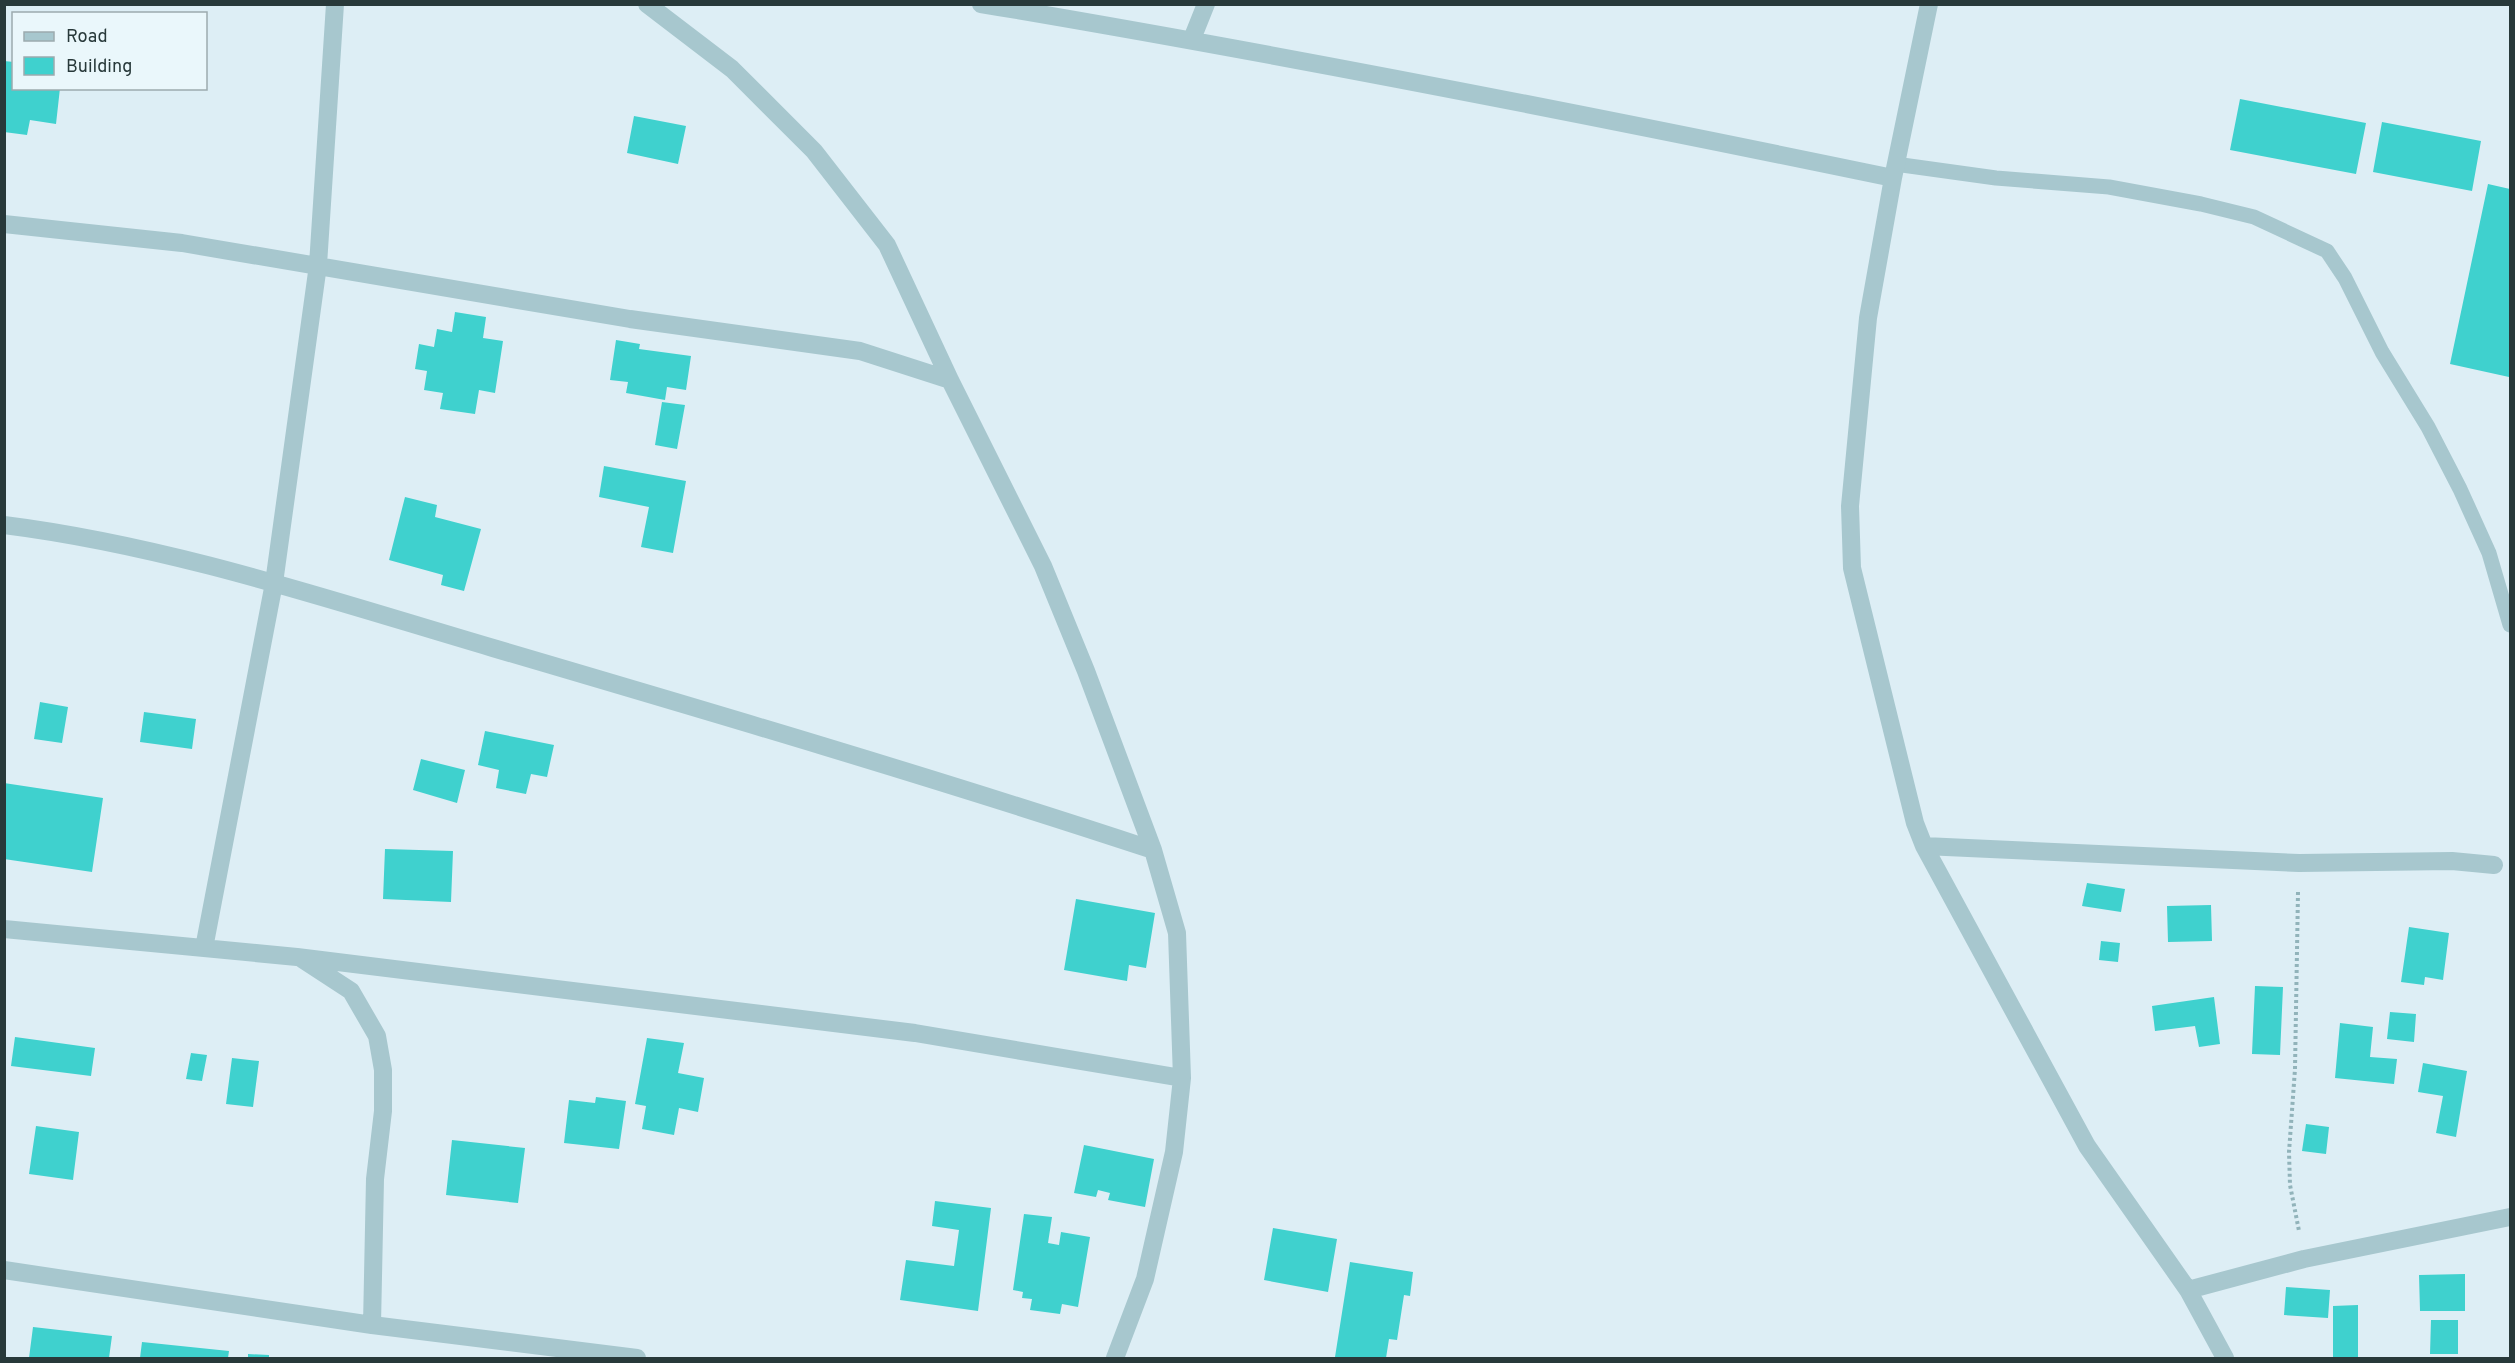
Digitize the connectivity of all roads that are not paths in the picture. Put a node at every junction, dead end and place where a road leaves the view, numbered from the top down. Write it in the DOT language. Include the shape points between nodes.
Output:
graph roads {
  1 [pos="335,4"];
  2 [pos="646,4"];
  3 [pos="981,4"];
  4 [pos="1206,4"];
  5 [pos="1929,4"];
  6 [pos="1192,39"];
  7 [pos="1894,171"];
  8 [pos="4,224"];
  9 [pos="318,264"];
  10 [pos="950,380"];
  11 [pos="4,525"];
  12 [pos="274,583"];
  13 [pos="2511,625"];
  14 [pos="1924,846"];
  15 [pos="1154,850"];
  16 [pos="2494,864"];
  17 [pos="4,928"];
  18 [pos="204,948"];
  19 [pos="297,957"];
  20 [pos="1182,1078"];
  21 [pos="2511,1217"];
  22 [pos="4,1270"];
  23 [pos="2188,1290"];
  24 [pos="372,1325"];
  25 [pos="637,1359"];
  26 [pos="1114,1359"];
  27 [pos="2225,1359"];
  1 -- 9 [label="street"];
  2 -- 10 [label="street" via="732,69 814,151 886,245"];
  3 -- 6 [label="street"];
  4 -- 6 [label="street"];
  5 -- 7 [label="street"];
  6 -- 7 [label="street"];
  7 -- 13 [label="lane" via="2109,187 2254,217 2328,250 2460,489 2489,552"];
  7 -- 14 [label="street" via="1869,318 1850,537 1852,568"];
  8 -- 9 [label="street" via="182,243"];
  9 -- 10 [label="street" via="630,319 860,351"];
  9 -- 12 [label="street"];
  10 -- 15 [label="street" via="1043,566"];
  11 -- 12 [label="street" via="71,533"];
  12 -- 15 [label="street" via="994,798"];
  12 -- 18 [label="street"];
  14 -- 16 [label="street" via="2299,863"];
  14 -- 23 [label="street" via="2087,1146"];
  15 -- 20 [label="street" via="1177,933"];
  17 -- 18 [label="street"];
  18 -- 19 [label="street"];
  19 -- 20 [label="street" via="915,1034"];
  19 -- 24 [label="street" via="351,991 377,1036 383,1070 383,1111 375,1179"];
  20 -- 26 [label="street" via="1174,1152 1145,1279"];
  21 -- 23 [label="street" via="2304,1259"];
  22 -- 24 [label="street"];
  23 -- 27 [label="street"];
  24 -- 25 [label="street"];
}
